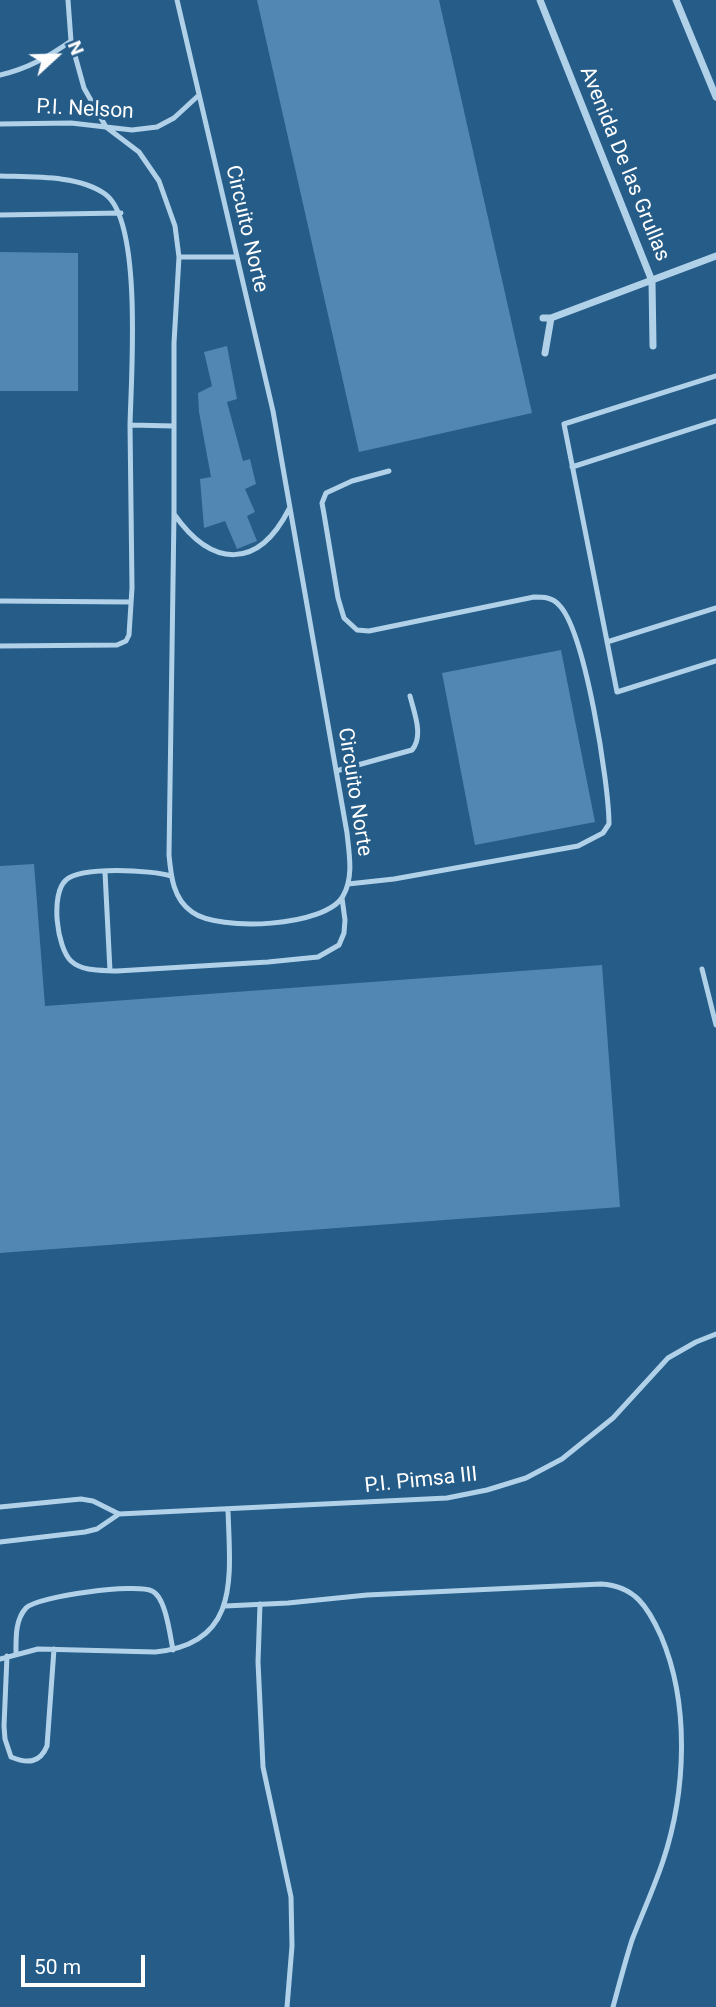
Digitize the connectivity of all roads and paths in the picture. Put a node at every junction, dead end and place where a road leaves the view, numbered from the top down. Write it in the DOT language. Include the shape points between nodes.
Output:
graph roads {
  1 [pos="68,0"];
  2 [pos="177,0"];
  3 [pos="540,0"];
  4 [pos="677,0"];
  5 [pos="71,41"];
  6 [pos="0,75"];
  7 [pos="199,95"];
  8 [pos="716,97"];
  9 [pos="0,124"];
  10 [pos="107,127"];
  11 [pos="0,176"];
  12 [pos="121,213"];
  13 [pos="0,215"];
  14 [pos="716,256"];
  15 [pos="180,257"];
  16 [pos="236,257"];
  17 [pos="652,281"];
  18 [pos="653,346"];
  19 [pos="545,352"];
  20 [pos="716,376"];
  21 [pos="716,421"];
  22 [pos="130,425"];
  23 [pos="173,426"];
  24 [pos="572,467"];
  25 [pos="389,471"];
  26 [pos="290,508"];
  27 [pos="174,514"];
  28 [pos="0,601"];
  29 [pos="131,602"];
  30 [pos="716,608"];
  31 [pos="607,642"];
  32 [pos="0,646"];
  33 [pos="716,661"];
  34 [pos="410,696"];
  35 [pos="336,771"];
  36 [pos="105,872"];
  37 [pos="171,876"];
  38 [pos="348,884"];
  39 [pos="342,898"];
  40 [pos="702,969"];
  41 [pos="110,971"];
  42 [pos="716,1025"];
  43 [pos="716,1334"];
  44 [pos="0,1507"];
  45 [pos="228,1510"];
  46 [pos="119,1514"];
  47 [pos="0,1542"];
  48 [pos="260,1604"];
  49 [pos="225,1606"];
  50 [pos="54,1648"];
  51 [pos="173,1650"];
  52 [pos="16,1654"];
  53 [pos="8,1656"];
  54 [pos="0,1659"];
  55 [pos="287,2007"];
  56 [pos="613,2007"];
  1 -- 5 [label="lane"];
  2 -- 7 [label="lane, Circuito Norte"];
  3 -- 17 [label="street, Avenida De las Grullas"];
  4 -- 8 [label="street"];
  5 -- 6 [label="lane, P.I. Nelson" via="37,63"];
  5 -- 10 [label="lane" via="84,88"];
  7 -- 10 [label="lane, P.I. Nelson" via="157,127"];
  7 -- 16 [label="lane, Circuito Norte"];
  9 -- 10 [label="lane, P.I. Nelson"];
  10 -- 15 [label="lane" via="139,152 159,181 176,226"];
  11 -- 12 [label="lane" via="88,185 107,195"];
  12 -- 13 [label="lane"];
  12 -- 22 [label="lane" via="131,278"];
  14 -- 17 [label="street"];
  15 -- 16 [label="lane"];
  15 -- 23 [label="lane"];
  16 -- 26 [label="lane, Circuito Norte"];
  17 -- 18 [label="street, Avenida De las Grullas"];
  17 -- 19 [label="street" via="547,318"];
  20 -- 24 [label="lane" via="564,424"];
  21 -- 24 [label="lane"];
  22 -- 23 [label="lane"];
  22 -- 29 [label="lane"];
  23 -- 27 [label="lane"];
  24 -- 31 [label="lane"];
  25 -- 38 [label="lane" via="336,486 322,503 344,618 357,630 369,631 534,597 559,604 584,664 609,824 603,833 578,846"];
  26 -- 27 [label="lane" via="280,527 259,547 231,555 205,548"];
  26 -- 35 [label="lane, Circuito Norte"];
  27 -- 37 [label="lane"];
  28 -- 29 [label="lane"];
  29 -- 32 [label="lane" via="129,635 122,644"];
  30 -- 31 [label="lane"];
  31 -- 33 [label="lane" via="617,692"];
  34 -- 35 [label="lane" via="418,732 416,746"];
  35 -- 38 [label="lane, Circuito Norte" via="347,833"];
  36 -- 37 [label="lane" via="143,870"];
  36 -- 41 [label="lane"];
  36 -- 41 [label="lane" via="73,875 64,881 57,909 61,943 70,960 78,966"];
  37 -- 39 [label="lane" via="182,903 204,919 250,923 297,920 331,910"];
  38 -- 39 [label="lane, Circuito Norte"];
  39 -- 41 [label="lane" via="344,933 339,945 317,957"];
  40 -- 42 [label="lane"];
  43 -- 45 [label="lane, P.I. Pimsa III" via="668,1358 613,1418 562,1459 526,1478 447,1498"];
  44 -- 46 [label="lane, P.I. Pimsa III" via="81,1499"];
  45 -- 46 [label="lane, P.I. Pimsa III"];
  45 -- 49 [label="lane"];
  46 -- 47 [label="lane, P.I. Pimsa III" via="85,1532"];
  48 -- 49 [label="lane"];
  48 -- 55 [label="lane" via="263,1767 291,1897"];
  48 -- 56 [label="lane" via="601,1584 617,1585 634,1595 651,1614 667,1652 677,1698 681,1745 678,1796 664,1858"];
  49 -- 51 [label="lane" via="203,1637"];
  50 -- 51 [label="lane"];
  50 -- 52 [label="lane"];
  50 -- 53 [label="lane" via="47,1746 43,1756 34,1761 11,1758 7,1750"];
  51 -- 52 [label="lane" via="161,1600 153,1591 140,1588 62,1596 29,1605 17,1626"];
  52 -- 53 [label="lane"];
  53 -- 54 [label="lane"];
}
